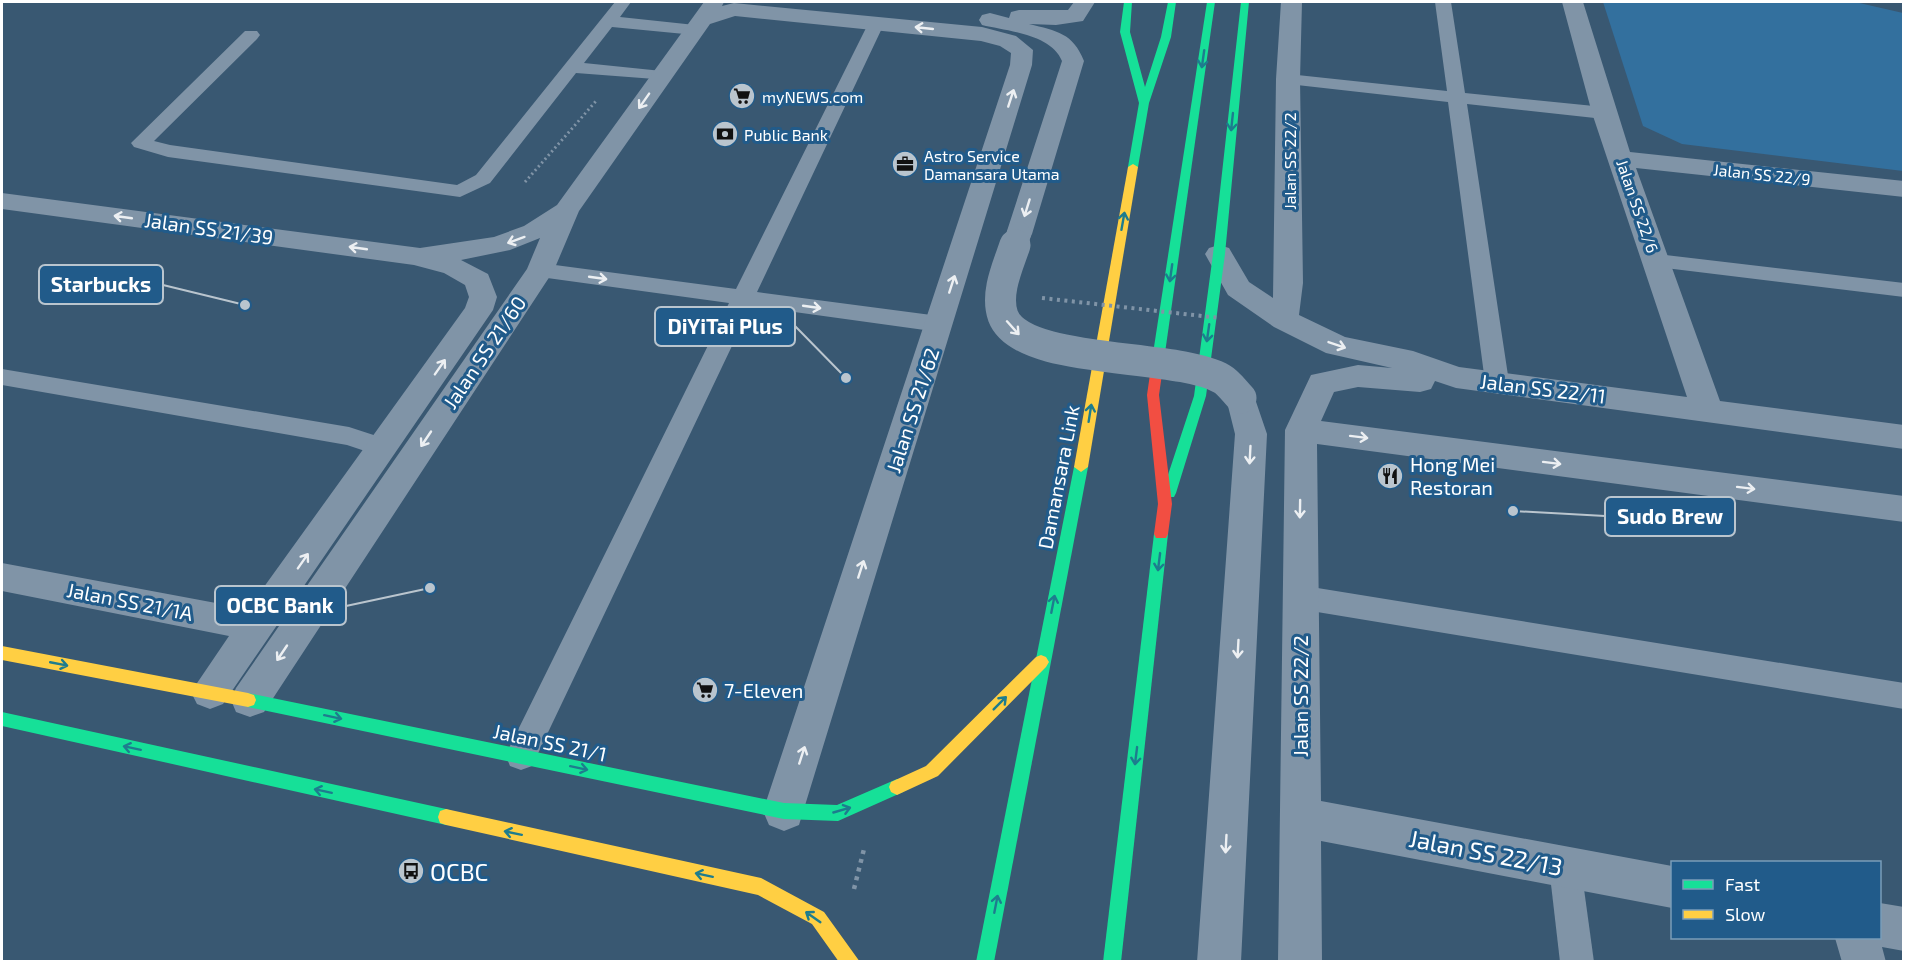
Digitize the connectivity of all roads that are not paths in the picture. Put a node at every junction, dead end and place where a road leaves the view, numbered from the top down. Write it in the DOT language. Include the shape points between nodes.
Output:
graph roads {
  1 [pos="623,2"];
  2 [pos="822,2"];
  3 [pos="1084,2"];
  4 [pos="1128,2"];
  5 [pos="1172,2"];
  6 [pos="1211,2"];
  7 [pos="1245,2"];
  8 [pos="1291,2"];
  9 [pos="1443,2"];
  10 [pos="1572,2"];
  11 [pos="1038,10"];
  12 [pos="704,17"];
  13 [pos="607,21"];
  14 [pos="876,24"];
  15 [pos="978,25"];
  16 [pos="251,35"];
  17 [pos="571,67"];
  18 [pos="662,76"];
  19 [pos="1288,79"];
  20 [pos="1456,97"];
  21 [pos="1144,103"];
  22 [pos="1604,113"];
  23 [pos="1622,159"];
  24 [pos="1904,189"];
  25 [pos="2,201"];
  26 [pos="566,211"];
  27 [pos="1219,254"];
  28 [pos="416,256"];
  29 [pos="1657,261"];
  30 [pos="540,270"];
  31 [pos="1904,290"];
  32 [pos="743,298"];
  33 [pos="479,310"];
  34 [pos="1284,320"];
  35 [pos="939,324"];
  36 [pos="2,377"];
  37 [pos="1456,377"];
  38 [pos="1497,382"];
  39 [pos="1707,409"];
  40 [pos="1301,430"];
  41 [pos="1904,437"];
  42 [pos="383,448"];
  43 [pos="1165,504"];
  44 [pos="1904,508"];
  45 [pos="2,576"];
  46 [pos="1299,597"];
  47 [pos="258,626"];
  48 [pos="2,653"];
  49 [pos="1041,662"];
  50 [pos="210,692"];
  51 [pos="1904,696"];
  52 [pos="250,700"];
  53 [pos="2,719"];
  54 [pos="521,756"];
  55 [pos="784,811"];
  56 [pos="1300,817"];
  57 [pos="1565,867"];
  58 [pos="1671,887"];
  59 [pos="1881,925"];
  60 [pos="1904,929"];
  61 [pos="1857,939"];
  62 [pos="851,962"];
  63 [pos="985,962"];
  64 [pos="1112,962"];
  65 [pos="1219,962"];
  66 [pos="1300,962"];
  67 [pos="1578,962"];
  68 [pos="1864,962"];
  1 -- 13 [label="lane"];
  2 -- 15 [label="street"];
  3 -- 11 [label="street" via="1075,16"];
  4 -- 21 [label="main road" via="1125,32"];
  5 -- 21 [label="main road, Damansara Link" via="1166,37"];
  6 -- 43 [label="main road, one-way" via="1154,395"];
  7 -- 27 [label="main road, one-way"];
  8 -- 19 [label="street, Jalan SS 22/2"];
  9 -- 20 [label="lane"];
  10 -- 22 [label="street, Jalan SS 22/6"];
  11 -- 15 [label="street"];
  12 -- 13 [label="lane"];
  12 -- 14 [label="street" via="734,9"];
  12 -- 18 [label="street, Jalan SS 21/60"];
  13 -- 17 [label="lane"];
  15 -- 14 [label="street, one-way"];
  14 -- 32 [label="lane"];
  35 -- 15 [label="street, Jalan SS 21/62, one-way" via="1021,65 1022,50"];
  15 -- 65 [label="street, one-way, bridge" via="1049,36 1067,46 1073,61 999,300 1002,314 1018,334 1037,345 1191,367 1223,379 1241,398 1251,434"];
  16 -- 17 [label="lane" via="141,143 168,151 460,191 483,179"];
  17 -- 18 [label="lane"];
  18 -- 26 [label="street, Jalan SS 21/60, one-way"];
  19 -- 20 [label="lane"];
  19 -- 34 [label="street, Jalan SS 22/2" via="1289,283"];
  20 -- 22 [label="lane"];
  20 -- 38 [label="lane"];
  49 -- 21 [label="main road, Damansara Link, one-way" via="1086,440"];
  22 -- 23 [label="street, Jalan SS 22/6"];
  23 -- 24 [label="street, Jalan SS 22/9"];
  23 -- 29 [label="street, Jalan SS 22/6"];
  28 -- 25 [label="street, Jalan SS 21/39, one-way"];
  26 -- 28 [label="street, Jalan SS 21/39, one-way" via="546,227 509,243"];
  26 -- 30 [label="street, Jalan SS 21/60"];
  27 -- 34 [label="street, Jalan SS 22/11" via="1238,288"];
  27 -- 43 [label="main road, one-way" via="1200,396"];
  28 -- 33 [label="street, Jalan SS 21/39" via="454,267 478,280 483,297"];
  29 -- 31 [label="lane"];
  29 -- 39 [label="street, Jalan SS 22/6"];
  30 -- 32 [label="lane, one-way"];
  30 -- 52 [label="street, Jalan SS 21/60, one-way"];
  32 -- 35 [label="lane, one-way"];
  32 -- 54 [label="lane"];
  42 -- 33 [label="street, Jalan SS 21/60, one-way"];
  34 -- 37 [label="street, Jalan SS 22/11, one-way" via="1337,346 1413,362"];
  55 -- 35 [label="street, Jalan SS 21/62, one-way"];
  36 -- 42 [label="lane" via="349,436"];
  37 -- 38 [label="street, Jalan SS 22/11"];
  37 -- 40 [label="street" via="1431,382 1358,376 1322,382"];
  38 -- 39 [label="street, Jalan SS 22/11"];
  39 -- 41 [label="street, Jalan SS 22/11"];
  40 -- 44 [label="street, one-way"];
  40 -- 46 [label="street, Jalan SS 22/2, one-way"];
  47 -- 42 [label="street, Jalan SS 21/60, one-way"];
  43 -- 64 [label="main road, one-way"];
  45 -- 47 [label="street, Jalan SS 21/1A"];
  46 -- 51 [label="lane"];
  46 -- 56 [label="street, Jalan SS 22/2"];
  47 -- 50 [label="street, Jalan SS 21/60"];
  48 -- 50 [label="main road, Jalan SS 21/1, one-way"];
  55 -- 49 [label="main road, Jalan SS 21/1, one-way" via="838,813 932,771"];
  63 -- 49 [label="main road, Damansara Link, one-way"];
  50 -- 52 [label="main road, Jalan SS 21/1"];
  52 -- 54 [label="main road, Jalan SS 21/1, one-way"];
  62 -- 53 [label="main road, one-way" via="818,918 761,888"];
  54 -- 55 [label="main road, Jalan SS 21/1, one-way"];
  56 -- 57 [label="street, Jalan SS 22/13"];
  56 -- 66 [label="street, Jalan SS 22/2"];
  57 -- 58 [label="street, Jalan SS 22/13"];
  57 -- 67 [label="lane"];
  59 -- 60 [label="street"];
  61 -- 68 [label="street"];
}
